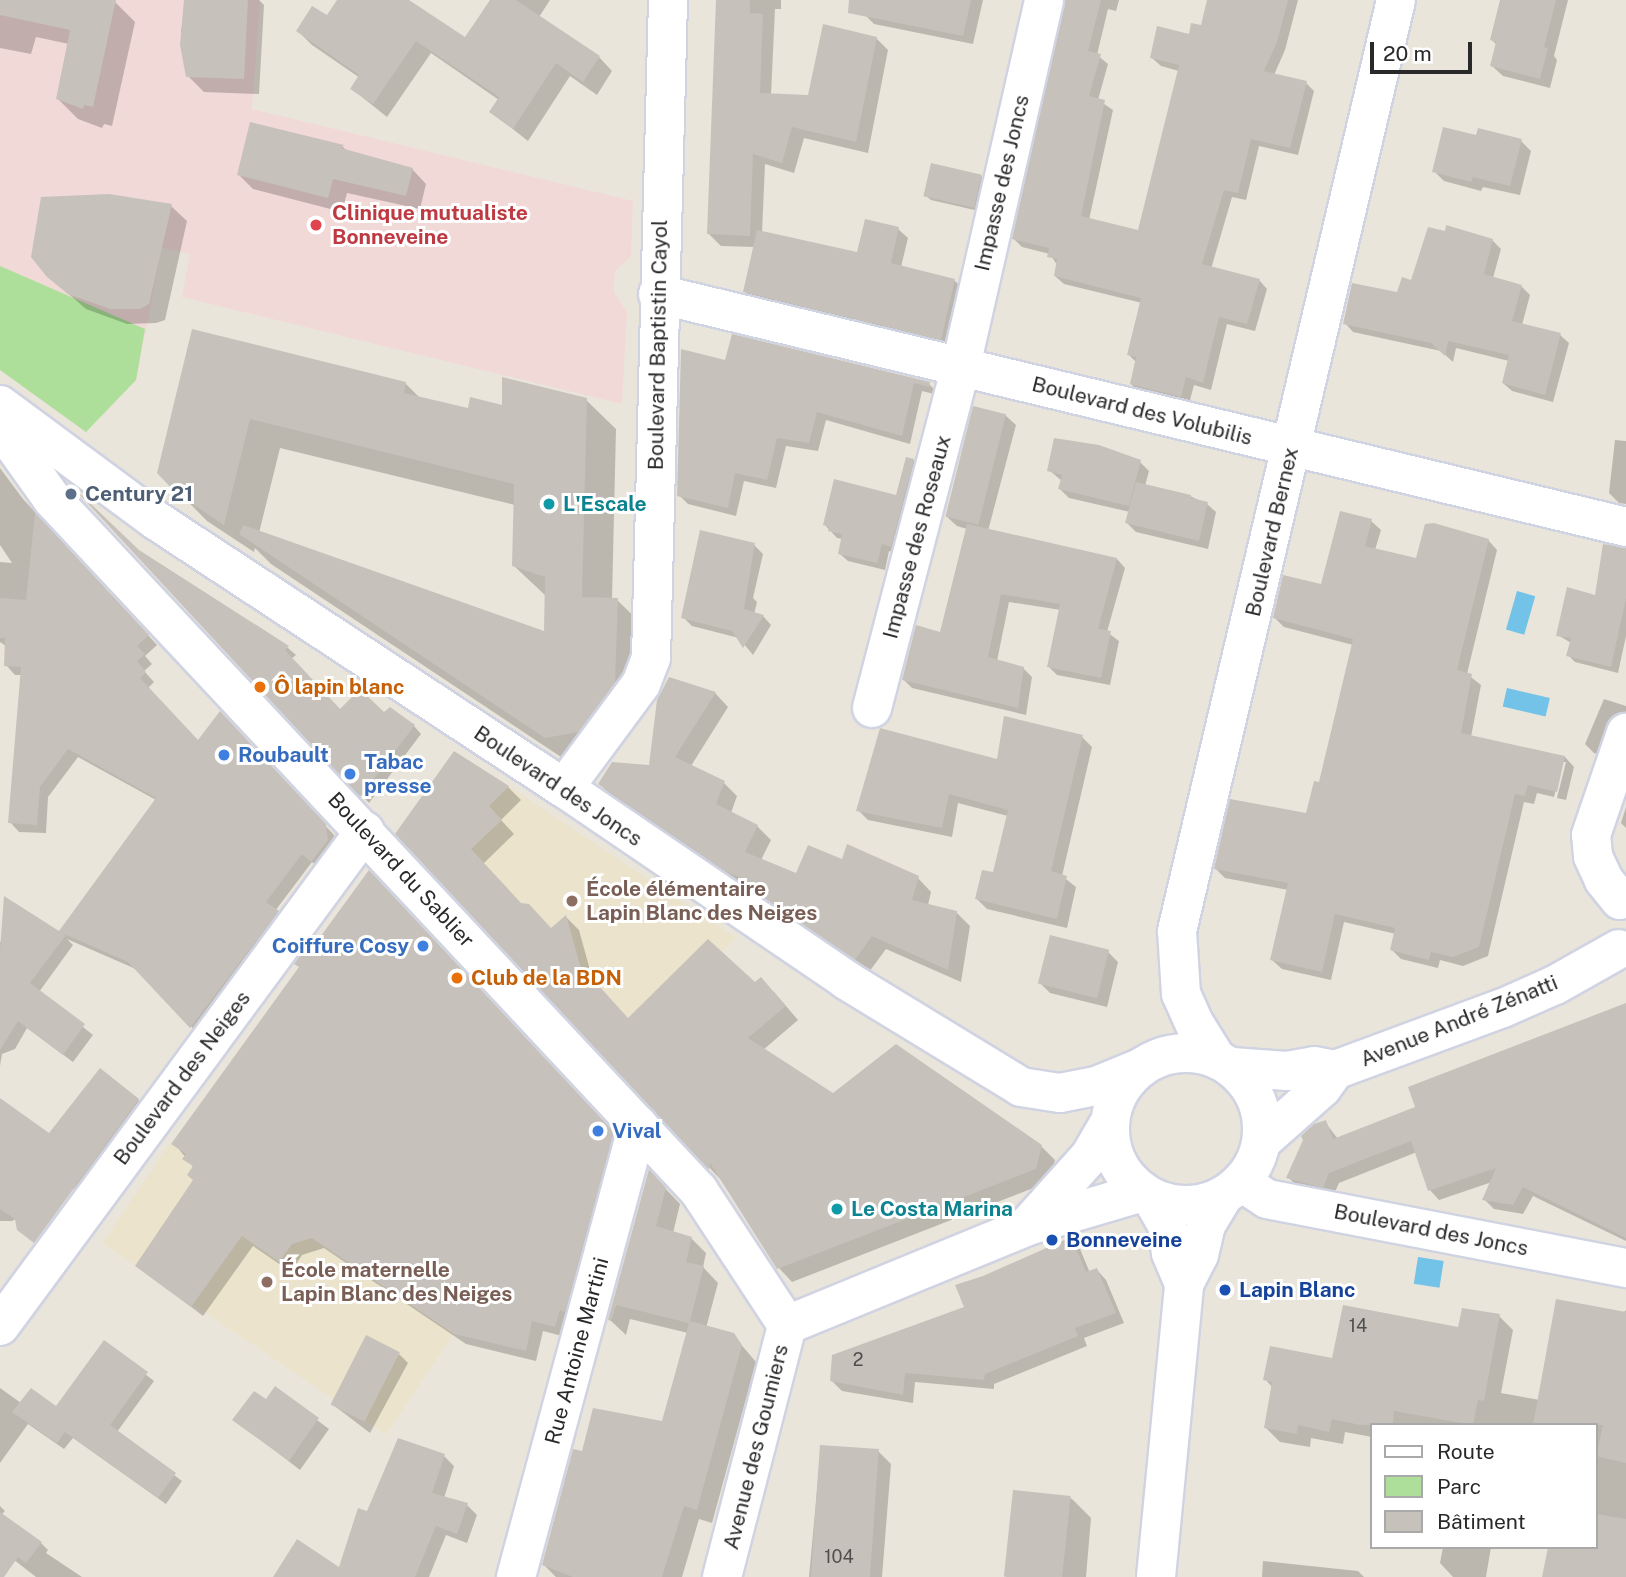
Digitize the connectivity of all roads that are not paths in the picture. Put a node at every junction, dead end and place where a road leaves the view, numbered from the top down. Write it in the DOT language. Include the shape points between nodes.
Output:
graph roads {
  1 [pos="668,0"];
  2 [pos="1044,0"];
  3 [pos="1396,0"];
  4 [pos="658,294"];
  5 [pos="961,366"];
  6 [pos="0,405"];
  7 [pos="0,426"];
  8 [pos="1292,447"];
  9 [pos="1626,527"];
  10 [pos="872,708"];
  11 [pos="1626,733"];
  12 [pos="564,788"];
  13 [pos="365,831"];
  14 [pos="1623,897"];
  15 [pos="1622,952"];
  16 [pos="1224,1063"];
  17 [pos="1140,1068"];
  18 [pos="1335,1070"];
  19 [pos="1110,1122"];
  20 [pos="638,1125"];
  21 [pos="1262,1142"];
  22 [pos="1232,1189"];
  23 [pos="1147,1194"];
  24 [pos="1028,1226"];
  25 [pos="1626,1268"];
  26 [pos="1184,1284"];
  27 [pos="787,1325"];
  28 [pos="0,1326"];
  29 [pos="516,1577"];
  30 [pos="722,1577"];
  31 [pos="1156,1577"];
  1 -- 4 [label="street, Boulevard Baptistin Cayol"];
  2 -- 5 [label="street, Impasse des Joncs"];
  3 -- 8 [label="street, Boulevard Bernex"];
  4 -- 5 [label="street, Boulevard des Volubilis"];
  4 -- 12 [label="street, Boulevard Baptistin Cayol" via="651,658 627,705"];
  5 -- 8 [label="street, Boulevard des Volubilis"];
  5 -- 10 [label="street, Impasse des Roseaux"];
  6 -- 12 [label="street, Boulevard des Joncs" via="157,521"];
  7 -- 13 [label="street, Boulevard du Sablier" via="52,499"];
  8 -- 9 [label="street, Boulevard des Volubilis"];
  8 -- 16 [label="street, Boulevard Bernex" via="1177,931 1181,994 1195,1025"];
  11 -- 14 [label="street" via="1591,835 1593,856 1604,880"];
  12 -- 17 [label="street, Boulevard des Joncs" via="846,981 1021,1087 1060,1093 1096,1086"];
  13 -- 20 [label="street, Boulevard du Sablier"];
  13 -- 28 [label="street, Boulevard des Neiges"];
  14 -- 15 [label="street" via="1611,924"];
  15 -- 18 [label="street, Avenue André Zénatti" via="1503,1008"];
  16 -- 17 [label="street" via="1191,1052 1164,1056"];
  16 -- 18 [label="street, Avenue André Zénatti" via="1287,1071 1314,1066"];
  16 -- 21 [label="street" via="1251,1087 1261,1114"];
  17 -- 19 [label="street" via="1120,1092"];
  18 -- 21 [label="street, Avenue André Zénatti" via="1322,1088"];
  19 -- 23 [label="street" via="1117,1161"];
  19 -- 24 [label="street, Avenue des Goumiers" via="1090,1156"];
  20 -- 27 [label="street, Boulevard du Sablier" via="699,1191"];
  20 -- 29 [label="street, Rue Antoine Martini"];
  21 -- 22 [label="street" via="1254,1163"];
  22 -- 23 [label="street" via="1200,1204 1175,1205"];
  22 -- 25 [label="street, Boulevard des Joncs"];
  22 -- 26 [label="street" via="1206,1226 1199,1255"];
  23 -- 24 [label="street, Avenue des Goumiers"];
  23 -- 26 [label="street" via="1167,1225 1171,1253"];
  24 -- 27 [label="street, Avenue des Goumiers"];
  26 -- 31 [label="street"];
  27 -- 30 [label="street, Avenue des Goumiers"];
}
